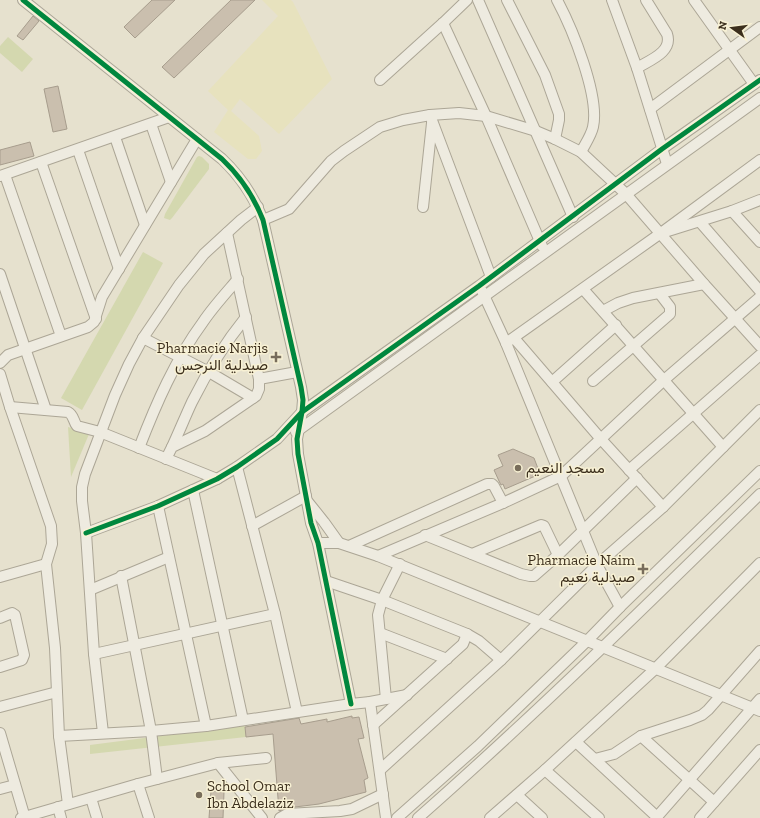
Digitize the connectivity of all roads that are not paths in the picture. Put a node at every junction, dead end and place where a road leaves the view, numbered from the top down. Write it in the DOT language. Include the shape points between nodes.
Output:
graph roads {
  1 [pos="23,0"];
  2 [pos="467,0"];
  3 [pos="478,0"];
  4 [pos="507,0"];
  5 [pos="557,0"];
  6 [pos="612,0"];
  7 [pos="646,0"];
  8 [pos="694,0"];
  9 [pos="443,23"];
  10 [pos="760,28"];
  11 [pos="729,50"];
  12 [pos="637,68"];
  13 [pos="380,80"];
  14 [pos="757,82"];
  15 [pos="760,98"];
  16 [pos="650,109"];
  17 [pos="486,116"];
  18 [pos="169,117"];
  19 [pos="431,118"];
  20 [pos="151,124"];
  21 [pos="536,132"];
  22 [pos="115,137"];
  23 [pos="197,139"];
  24 [pos="555,139"];
  25 [pos="662,149"];
  26 [pos="78,150"];
  27 [pos="581,152"];
  28 [pos="760,160"];
  29 [pos="42,162"];
  30 [pos="666,164"];
  31 [pos="3,176"];
  32 [pos="171,182"];
  33 [pos="616,184"];
  34 [pos="626,194"];
  35 [pos="760,200"];
  36 [pos="258,207"];
  37 [pos="423,207"];
  38 [pos="732,211"];
  39 [pos="573,217"];
  40 [pos="263,220"];
  41 [pos="700,222"];
  42 [pos="145,225"];
  43 [pos="227,232"];
  44 [pos="661,233"];
  45 [pos="540,242"];
  46 [pos="760,242"];
  47 [pos="545,254"];
  48 [pos="119,269"];
  49 [pos="0,274"];
  50 [pos="491,276"];
  51 [pos="238,279"];
  52 [pos="704,284"];
  53 [pos="479,286"];
  54 [pos="2,289"];
  55 [pos="583,289"];
  56 [pos="760,291"];
  57 [pos="660,294"];
  58 [pos="484,297"];
  59 [pos="760,297"];
  60 [pos="603,311"];
  61 [pos="246,317"];
  62 [pos="96,319"];
  63 [pos="735,319"];
  64 [pos="616,325"];
  65 [pos="61,336"];
  66 [pos="143,338"];
  67 [pos="510,341"];
  68 [pos="633,345"];
  69 [pos="760,346"];
  70 [pos="25,349"];
  71 [pos="760,356"];
  72 [pos="181,357"];
  73 [pos="0,363"];
  74 [pos="209,372"];
  75 [pos="297,372"];
  76 [pos="0,374"];
  77 [pos="259,379"];
  78 [pos="664,380"];
  79 [pos="594,381"];
  80 [pos="552,382"];
  81 [pos="253,398"];
  82 [pos="10,407"];
  83 [pos="46,410"];
  84 [pos="760,410"];
  85 [pos="302,412"];
  86 [pos="694,414"];
  87 [pos="100,432"];
  88 [pos="298,432"];
  89 [pos="600,438"];
  90 [pos="277,439"];
  91 [pos="723,446"];
  92 [pos="172,447"];
  93 [pos="139,448"];
  94 [pos="166,458"];
  95 [pos="237,468"];
  96 [pos="760,471"];
  97 [pos="633,474"];
  98 [pos="561,476"];
  99 [pos="217,479"];
  100 [pos="194,490"];
  101 [pos="760,494"];
  102 [pos="307,499"];
  103 [pos="503,503"];
  104 [pos="158,506"];
  105 [pos="663,507"];
  106 [pos="252,526"];
  107 [pos="584,531"];
  108 [pos="86,533"];
  109 [pos="426,535"];
  110 [pos="318,543"];
  111 [pos="339,543"];
  112 [pos="349,546"];
  113 [pos="472,554"];
  114 [pos="558,555"];
  115 [pos="378,556"];
  116 [pos="169,557"];
  117 [pos="760,563"];
  118 [pos="46,564"];
  119 [pos="400,564"];
  120 [pos="597,565"];
  121 [pos="121,576"];
  122 [pos="0,577"];
  123 [pos="326,581"];
  124 [pos="90,590"];
  125 [pos="382,600"];
  126 [pos="620,607"];
  127 [pos="275,614"];
  128 [pos="0,618"];
  129 [pos="540,622"];
  130 [pos="223,626"];
  131 [pos="380,633"];
  132 [pos="185,634"];
  133 [pos="467,634"];
  134 [pos="587,641"];
  135 [pos="135,646"];
  136 [pos="603,648"];
  137 [pos="760,651"];
  138 [pos="94,654"];
  139 [pos="447,659"];
  140 [pos="501,660"];
  141 [pos="0,667"];
  142 [pos="655,669"];
  143 [pos="57,692"];
  144 [pos="407,695"];
  145 [pos="720,695"];
  146 [pos="386,699"];
  147 [pos="760,699"];
  148 [pos="370,702"];
  149 [pos="351,704"];
  150 [pos="0,707"];
  151 [pos="756,709"];
  152 [pos="297,712"];
  153 [pos="243,720"];
  154 [pos="373,725"];
  155 [pos="206,726"];
  156 [pos="151,731"];
  157 [pos="0,733"];
  158 [pos="103,733"];
  159 [pos="59,736"];
  160 [pos="641,736"];
  161 [pos="576,742"];
  162 [pos="2,750"];
  163 [pos="760,750"];
  164 [pos="266,758"];
  165 [pos="595,759"];
  166 [pos="218,763"];
  167 [pos="380,770"];
  168 [pos="545,770"];
  169 [pos="157,779"];
  170 [pos="690,780"];
  171 [pos="15,784"];
  172 [pos="138,784"];
  173 [pos="0,789"];
  174 [pos="383,794"];
  175 [pos="517,795"];
  176 [pos="91,798"];
  177 [pos="714,802"];
  178 [pos="68,804"];
  179 [pos="58,807"];
  180 [pos="316,816"];
  181 [pos="535,816"];
  182 [pos="597,817"];
  183 [pos="656,817"];
  184 [pos="24,818"];
  185 [pos="61,818"];
  186 [pos="97,818"];
  187 [pos="149,818"];
  188 [pos="262,818"];
  189 [pos="280,818"];
  190 [pos="386,818"];
  191 [pos="397,818"];
  192 [pos="418,818"];
  193 [pos="490,818"];
  194 [pos="700,818"];
  1 -- 18 [label="street"];
  2 -- 9 [label="street"];
  3 -- 21 [label="street"];
  4 -- 24 [label="street" via="545,75 559,114"];
  5 -- 27 [label="street" via="578,48 594,110 593,126"];
  6 -- 12 [label="street"];
  7 -- 12 [label="street" via="669,39 665,50"];
  8 -- 11 [label="street"];
  9 -- 13 [label="street"];
  9 -- 17 [label="street"];
  10 -- 11 [label="street"];
  11 -- 14 [label="street"];
  11 -- 16 [label="street"];
  12 -- 16 [label="street"];
  14 -- 25 [label="street"];
  15 -- 30 [label="street"];
  16 -- 25 [label="street"];
  17 -- 19 [label="street" via="459,113"];
  17 -- 21 [label="street"];
  17 -- 45 [label="street"];
  18 -- 20 [label="street"];
  18 -- 23 [label="street"];
  19 -- 37 [label="street"];
  19 -- 40 [label="street" via="402,120 380,127 331,161 289,209"];
  19 -- 50 [label="street"];
  20 -- 22 [label="street"];
  20 -- 32 [label="street"];
  21 -- 24 [label="street"];
  21 -- 39 [label="street"];
  22 -- 26 [label="street"];
  22 -- 42 [label="street"];
  23 -- 32 [label="street"];
  23 -- 36 [label="street" via="232,169"];
  24 -- 27 [label="street"];
  25 -- 30 [label="street"];
  25 -- 33 [label="street"];
  26 -- 29 [label="street"];
  26 -- 48 [label="street"];
  27 -- 33 [label="street"];
  28 -- 44 [label="street"];
  29 -- 31 [label="street"];
  29 -- 62 [label="street"];
  30 -- 34 [label="street"];
  31 -- 65 [label="street"];
  32 -- 42 [label="street"];
  33 -- 34 [label="street"];
  33 -- 39 [label="street"];
  34 -- 44 [label="street"];
  34 -- 47 [label="street"];
  35 -- 38 [label="street"];
  36 -- 40 [label="street"];
  36 -- 43 [label="street"];
  38 -- 41 [label="street"];
  38 -- 46 [label="street"];
  39 -- 45 [label="street"];
  40 -- 75 [label="street"];
  41 -- 44 [label="street"];
  41 -- 56 [label="street"];
  42 -- 48 [label="street"];
  43 -- 51 [label="street"];
  43 -- 66 [label="street" via="204,254 179,285"];
  44 -- 52 [label="street"];
  44 -- 55 [label="street"];
  45 -- 47 [label="street"];
  45 -- 50 [label="street"];
  47 -- 58 [label="street"];
  48 -- 62 [label="street" via="102,297"];
  49 -- 54 [label="street"];
  50 -- 53 [label="street"];
  51 -- 61 [label="street"];
  51 -- 72 [label="street" via="202,323"];
  52 -- 57 [label="street"];
  52 -- 63 [label="street"];
  53 -- 58 [label="street"];
  53 -- 85 [label="street"];
  54 -- 70 [label="street"];
  55 -- 60 [label="street"];
  55 -- 67 [label="street"];
  57 -- 60 [label="street" via="633,298"];
  57 -- 68 [label="street" via="670,307 670,314"];
  58 -- 67 [label="street"];
  58 -- 88 [label="street"];
  59 -- 63 [label="street"];
  60 -- 64 [label="street"];
  61 -- 74 [label="street" via="228,340"];
  61 -- 77 [label="street"];
  62 -- 65 [label="street" via="88,327"];
  63 -- 69 [label="street"];
  63 -- 78 [label="street"];
  64 -- 68 [label="street"];
  64 -- 80 [label="street"];
  65 -- 70 [label="street"];
  66 -- 72 [label="street"];
  66 -- 87 [label="street" via="126,370"];
  67 -- 80 [label="street"];
  67 -- 98 [label="street"];
  68 -- 78 [label="street"];
  68 -- 79 [label="street"];
  70 -- 73 [label="street" via="8,355"];
  70 -- 83 [label="street"];
  71 -- 86 [label="street"];
  72 -- 74 [label="street"];
  72 -- 93 [label="street" via="162,393"];
  74 -- 81 [label="street"];
  74 -- 92 [label="street" via="192,401"];
  75 -- 77 [label="street"];
  75 -- 85 [label="street" via="303,400"];
  76 -- 82 [label="street"];
  77 -- 81 [label="street" via="259,389"];
  78 -- 86 [label="street"];
  78 -- 89 [label="street"];
  80 -- 89 [label="street"];
  81 -- 92 [label="street" via="205,431"];
  82 -- 83 [label="street"];
  82 -- 118 [label="street" via="51,526 52,544"];
  83 -- 87 [label="street" via="68,412 77,426"];
  84 -- 91 [label="street"];
  85 -- 88 [label="street"];
  85 -- 90 [label="street"];
  86 -- 91 [label="street"];
  86 -- 97 [label="street"];
  87 -- 93 [label="street"];
  87 -- 108 [label="street" via="82,487"];
  88 -- 90 [label="street"];
  88 -- 102 [label="street" via="298,454"];
  89 -- 97 [label="street"];
  89 -- 98 [label="street"];
  90 -- 95 [label="street"];
  91 -- 105 [label="street"];
  92 -- 94 [label="street"];
  93 -- 94 [label="street"];
  94 -- 99 [label="street"];
  95 -- 99 [label="street"];
  95 -- 106 [label="street"];
  96 -- 126 [label="street"];
  97 -- 105 [label="street"];
  97 -- 107 [label="street"];
  98 -- 103 [label="street"];
  98 -- 107 [label="street"];
  99 -- 100 [label="street"];
  100 -- 104 [label="street"];
  100 -- 130 [label="street"];
  101 -- 136 [label="street"];
  102 -- 106 [label="street"];
  102 -- 110 [label="street"];
  102 -- 111 [label="street"];
  103 -- 109 [label="street"];
  103 -- 112 [label="street" via="494,486 487,484"];
  104 -- 108 [label="street"];
  104 -- 116 [label="street"];
  105 -- 120 [label="street"];
  106 -- 127 [label="street"];
  107 -- 114 [label="street"];
  107 -- 120 [label="street"];
  108 -- 124 [label="street"];
  109 -- 113 [label="street"];
  109 -- 115 [label="street"];
  110 -- 111 [label="street"];
  110 -- 123 [label="street"];
  111 -- 112 [label="street"];
  112 -- 115 [label="street"];
  113 -- 114 [label="street" via="530,576 539,573"];
  113 -- 114 [label="street" via="542,525"];
  115 -- 119 [label="street"];
  116 -- 121 [label="street"];
  116 -- 132 [label="street"];
  117 -- 142 [label="street"];
  118 -- 122 [label="street"];
  118 -- 143 [label="street"];
  119 -- 125 [label="street"];
  119 -- 129 [label="street"];
  120 -- 126 [label="street"];
  120 -- 129 [label="street"];
  121 -- 124 [label="street"];
  121 -- 135 [label="street"];
  123 -- 125 [label="street"];
  123 -- 149 [label="street"];
  124 -- 138 [label="street"];
  125 -- 131 [label="street" via="378,615"];
  125 -- 133 [label="street"];
  126 -- 134 [label="street"];
  127 -- 130 [label="street"];
  127 -- 152 [label="street"];
  128 -- 141 [label="street" via="12,613 15,615 24,655 22,660"];
  129 -- 134 [label="street"];
  129 -- 140 [label="street"];
  130 -- 132 [label="street"];
  130 -- 153 [label="street"];
  131 -- 139 [label="street"];
  131 -- 146 [label="street"];
  132 -- 135 [label="street"];
  132 -- 155 [label="street"];
  133 -- 139 [label="street" via="463,644"];
  133 -- 140 [label="street"];
  134 -- 136 [label="street"];
  134 -- 191 [label="street" via="478,746"];
  135 -- 138 [label="street"];
  135 -- 156 [label="street"];
  136 -- 142 [label="street"];
  136 -- 192 [label="street"];
  137 -- 145 [label="street"];
  138 -- 158 [label="street"];
  139 -- 144 [label="street"];
  140 -- 167 [label="street"];
  142 -- 145 [label="street"];
  142 -- 161 [label="street"];
  143 -- 150 [label="street"];
  143 -- 159 [label="street"];
  144 -- 146 [label="street"];
  144 -- 154 [label="street"];
  145 -- 151 [label="street"];
  145 -- 160 [label="street" via="702,715"];
  146 -- 148 [label="street"];
  147 -- 151 [label="street"];
  148 -- 149 [label="street"];
  148 -- 154 [label="street"];
  149 -- 152 [label="street"];
  151 -- 170 [label="street"];
  152 -- 153 [label="street"];
  153 -- 155 [label="street"];
  154 -- 167 [label="street"];
  155 -- 156 [label="street"];
  156 -- 158 [label="street"];
  156 -- 169 [label="street"];
  157 -- 162 [label="street"];
  158 -- 159 [label="street"];
  159 -- 178 [label="street"];
  160 -- 165 [label="street" via="614,754"];
  160 -- 170 [label="street"];
  161 -- 165 [label="street"];
  161 -- 168 [label="street"];
  162 -- 171 [label="street"];
  163 -- 177 [label="street"];
  164 -- 166 [label="street"];
  165 -- 183 [label="street"];
  166 -- 169 [label="street"];
  166 -- 188 [label="street"];
  167 -- 174 [label="street"];
  168 -- 175 [label="street"];
  168 -- 182 [label="street"];
  169 -- 172 [label="street"];
  170 -- 177 [label="street"];
  170 -- 183 [label="street"];
  171 -- 173 [label="street"];
  171 -- 184 [label="street"];
  172 -- 176 [label="street"];
  172 -- 187 [label="street"];
  174 -- 180 [label="street" via="340,812"];
  174 -- 190 [label="street"];
  175 -- 181 [label="street"];
  175 -- 193 [label="street"];
  176 -- 178 [label="street"];
  176 -- 186 [label="street"];
  177 -- 194 [label="street"];
  178 -- 179 [label="street"];
  179 -- 184 [label="street"];
  179 -- 185 [label="street"];
  180 -- 189 [label="street" via="287,814"];
}
